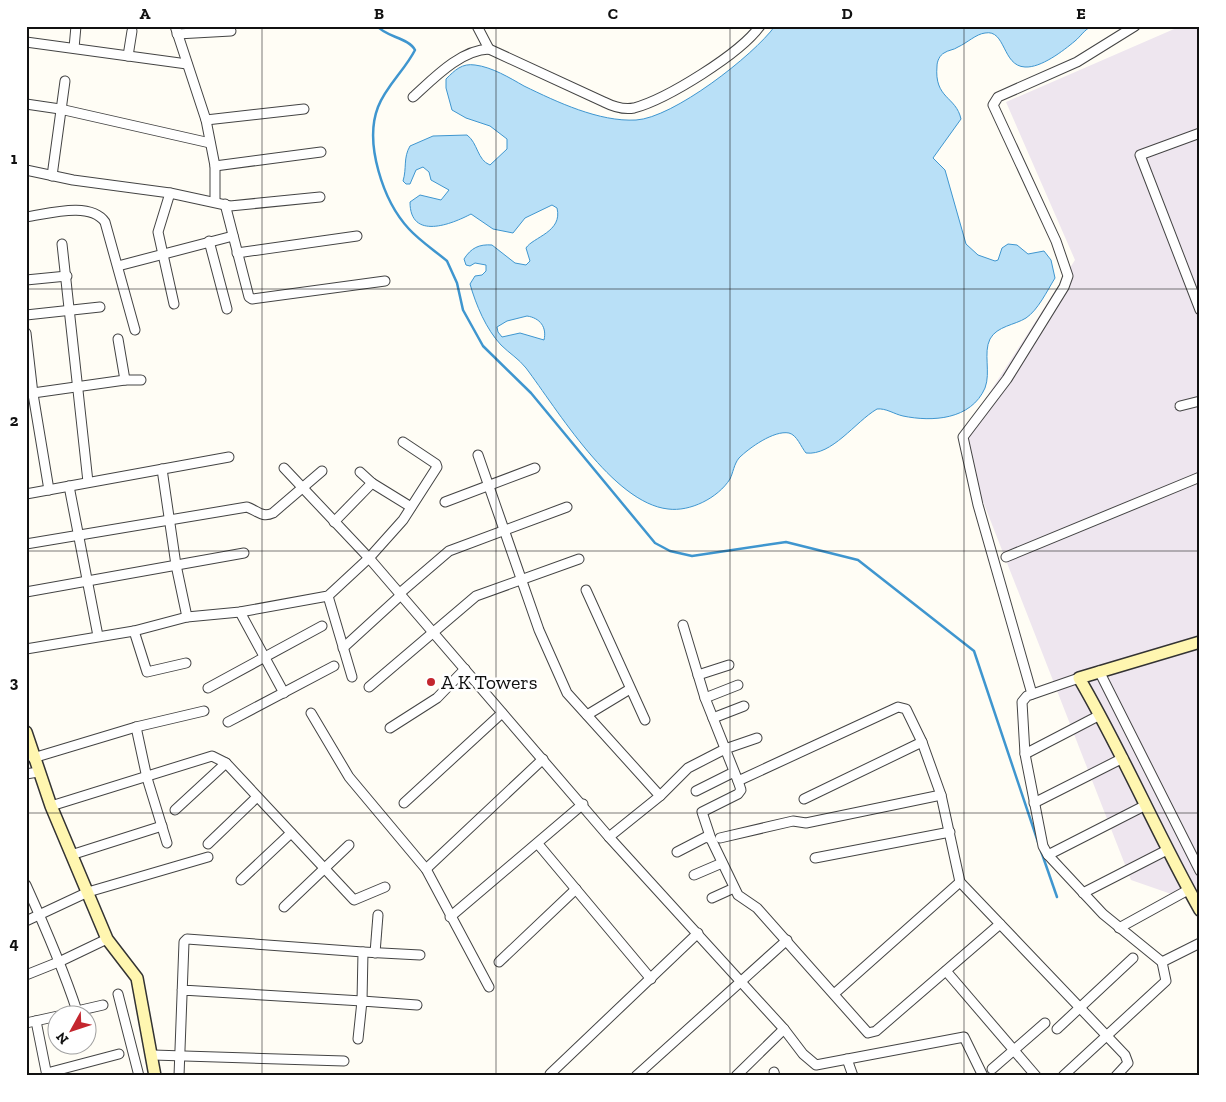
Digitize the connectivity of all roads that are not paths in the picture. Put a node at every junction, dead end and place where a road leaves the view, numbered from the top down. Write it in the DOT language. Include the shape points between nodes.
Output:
graph roads {
  1 [pos="76,26"];
  2 [pos="477,26"];
  3 [pos="760,26"];
  4 [pos="1136,26"];
  5 [pos="176,30"];
  6 [pos="132,31"];
  7 [pos="231,31"];
  8 [pos="26,42"];
  9 [pos="74,48"];
  10 [pos="489,49"];
  11 [pos="128,56"];
  12 [pos="187,64"];
  13 [pos="65,82"];
  14 [pos="413,97"];
  15 [pos="26,104"];
  16 [pos="60,109"];
  17 [pos="304,109"];
  18 [pos="206,120"];
  19 [pos="1200,133"];
  20 [pos="210,143"];
  21 [pos="321,152"];
  22 [pos="215,166"];
  23 [pos="26,170"];
  24 [pos="52,176"];
  25 [pos="170,193"];
  26 [pos="320,197"];
  27 [pos="215,201"];
  28 [pos="225,204"];
  29 [pos="26,217"];
  30 [pos="233,236"];
  31 [pos="357,236"];
  32 [pos="209,242"];
  33 [pos="62,244"];
  34 [pos="237,253"];
  35 [pos="162,254"];
  36 [pos="118,266"];
  37 [pos="67,276"];
  38 [pos="26,280"];
  39 [pos="386,281"];
  40 [pos="174,304"];
  41 [pos="100,307"];
  42 [pos="227,309"];
  43 [pos="1200,310"];
  44 [pos="70,311"];
  45 [pos="26,315"];
  46 [pos="135,330"];
  47 [pos="26,333"];
  48 [pos="118,339"];
  49 [pos="125,380"];
  50 [pos="141,380"];
  51 [pos="76,388"];
  52 [pos="30,394"];
  53 [pos="1200,401"];
  54 [pos="1180,406"];
  55 [pos="403,442"];
  56 [pos="478,455"];
  57 [pos="229,457"];
  58 [pos="284,468"];
  59 [pos="535,468"];
  60 [pos="162,469"];
  61 [pos="322,471"];
  62 [pos="360,472"];
  63 [pos="1200,477"];
  64 [pos="88,482"];
  65 [pos="372,484"];
  66 [pos="489,485"];
  67 [pos="69,486"];
  68 [pos="303,489"];
  69 [pos="49,490"];
  70 [pos="26,494"];
  71 [pos="445,502"];
  72 [pos="412,507"];
  73 [pos="567,507"];
  74 [pos="168,520"];
  75 [pos="334,522"];
  76 [pos="505,531"];
  77 [pos="79,536"];
  78 [pos="26,544"];
  79 [pos="244,553"];
  80 [pos="1006,557"];
  81 [pos="369,558"];
  82 [pos="579,559"];
  83 [pos="176,565"];
  84 [pos="522,579"];
  85 [pos="88,581"];
  86 [pos="586,590"];
  87 [pos="26,592"];
  88 [pos="401,594"];
  89 [pos="328,596"];
  90 [pos="240,612"];
  91 [pos="187,617"];
  92 [pos="683,625"];
  93 [pos="322,626"];
  94 [pos="134,631"];
  95 [pos="432,631"];
  96 [pos="98,636"];
  97 [pos="1200,642"];
  98 [pos="343,648"];
  99 [pos="26,649"];
  100 [pos="265,657"];
  101 [pos="186,663"];
  102 [pos="729,665"];
  103 [pos="334,666"];
  104 [pos="465,669"];
  105 [pos="1099,671"];
  106 [pos="698,675"];
  107 [pos="352,677"];
  108 [pos="1079,678"];
  109 [pos="738,685"];
  110 [pos="369,687"];
  111 [pos="208,688"];
  112 [pos="630,689"];
  113 [pos="284,693"];
  114 [pos="1032,694"];
  115 [pos="705,698"];
  116 [pos="744,706"];
  117 [pos="204,711"];
  118 [pos="311,713"];
  119 [pos="502,713"];
  120 [pos="587,715"];
  121 [pos="1100,715"];
  122 [pos="713,718"];
  123 [pos="645,720"];
  124 [pos="228,722"];
  125 [pos="136,727"];
  126 [pos="390,728"];
  127 [pos="27,738"];
  128 [pos="757,738"];
  129 [pos="922,742"];
  130 [pos="725,749"];
  131 [pos="1025,754"];
  132 [pos="34,758"];
  133 [pos="543,758"];
  134 [pos="1123,758"];
  135 [pos="226,763"];
  136 [pos="734,772"];
  137 [pos="32,773"];
  138 [pos="147,778"];
  139 [pos="738,781"];
  140 [pos="696,791"];
  141 [pos="941,795"];
  142 [pos="660,796"];
  143 [pos="257,797"];
  144 [pos="804,799"];
  145 [pos="404,803"];
  146 [pos="1034,803"];
  147 [pos="583,804"];
  148 [pos="51,806"];
  149 [pos="1144,806"];
  150 [pos="175,810"];
  151 [pos="162,826"];
  152 [pos="950,832"];
  153 [pos="292,833"];
  154 [pos="609,836"];
  155 [pos="720,838"];
  156 [pos="710,839"];
  157 [pos="166,843"];
  158 [pos="208,844"];
  159 [pos="538,844"];
  160 [pos="349,845"];
  161 [pos="1168,850"];
  162 [pos="677,852"];
  163 [pos="71,855"];
  164 [pos="1048,855"];
  165 [pos="208,857"];
  166 [pos="815,858"];
  167 [pos="722,863"];
  168 [pos="324,869"];
  169 [pos="426,869"];
  170 [pos="1200,871"];
  171 [pos="694,875"];
  172 [pos="240,880"];
  173 [pos="960,882"];
  174 [pos="26,885"];
  175 [pos="384,887"];
  176 [pos="734,888"];
  177 [pos="576,889"];
  178 [pos="1188,890"];
  179 [pos="88,892"];
  180 [pos="1083,893"];
  181 [pos="712,898"];
  182 [pos="284,907"];
  183 [pos="1200,910"];
  184 [pos="40,915"];
  185 [pos="378,915"];
  186 [pos="450,917"];
  187 [pos="26,921"];
  188 [pos="1000,924"];
  189 [pos="1119,928"];
  190 [pos="698,933"];
  191 [pos="107,939"];
  192 [pos="787,940"];
  193 [pos="1200,943"];
  194 [pos="363,952"];
  195 [pos="375,953"];
  196 [pos="420,955"];
  197 [pos="1134,958"];
  198 [pos="61,962"];
  199 [pos="499,962"];
  200 [pos="1162,962"];
  201 [pos="946,971"];
  202 [pos="26,975"];
  203 [pos="650,979"];
  204 [pos="741,980"];
  205 [pos="489,987"];
  206 [pos="182,990"];
  207 [pos="118,994"];
  208 [pos="834,994"];
  209 [pos="362,1001"];
  210 [pos="75,1004"];
  211 [pos="103,1005"];
  212 [pos="417,1005"];
  213 [pos="98,1006"];
  214 [pos="1080,1008"];
  215 [pos="48,1018"];
  216 [pos="36,1021"];
  217 [pos="26,1023"];
  218 [pos="1044,1023"];
  219 [pos="784,1028"];
  220 [pos="1057,1029"];
  221 [pos="1107,1036"];
  222 [pos="358,1038"];
  223 [pos="1014,1050"];
  224 [pos="119,1054"];
  225 [pos="153,1055"];
  226 [pos="178,1056"];
  227 [pos="847,1059"];
  228 [pos="344,1061"];
  229 [pos="992,1069"];
  230 [pos="47,1074"];
  231 [pos="550,1074"];
  232 [pos="139,1076"];
  233 [pos="155,1076"];
  234 [pos="179,1076"];
  235 [pos="636,1076"];
  236 [pos="736,1076"];
  237 [pos="853,1076"];
  238 [pos="983,1076"];
  239 [pos="1036,1076"];
  240 [pos="1063,1076"];
  241 [pos="1116,1076"];
  1 -- 9 [label="street"];
  2 -- 10 [label="street"];
  3 -- 10 [label="street" via="745,43 706,71 632,108 616,107"];
  4 -- 114 [label="street" via="1077,62 998,96 993,106 1056,241 1068,276 1006,379 962,437"];
  5 -- 7 [label="street"];
  5 -- 12 [label="street"];
  6 -- 11 [label="street"];
  8 -- 9 [label="street"];
  9 -- 11 [label="street"];
  10 -- 14 [label="street" via="448,66"];
  11 -- 12 [label="street"];
  12 -- 18 [label="street"];
  13 -- 16 [label="street"];
  15 -- 16 [label="street"];
  16 -- 20 [label="street"];
  16 -- 24 [label="street"];
  17 -- 18 [label="street"];
  18 -- 20 [label="street"];
  19 -- 43 [label="street" via="1140,155"];
  20 -- 22 [label="street"];
  21 -- 22 [label="street"];
  22 -- 27 [label="street"];
  23 -- 24 [label="street"];
  24 -- 25 [label="street"];
  25 -- 27 [label="street"];
  25 -- 35 [label="street" via="158,232"];
  26 -- 28 [label="street"];
  27 -- 28 [label="street"];
  28 -- 30 [label="street"];
  29 -- 36 [label="street" via="73,211 100,215"];
  30 -- 32 [label="street"];
  30 -- 34 [label="street"];
  31 -- 34 [label="street"];
  32 -- 35 [label="street"];
  32 -- 42 [label="street"];
  33 -- 37 [label="street"];
  34 -- 39 [label="street" via="250,297 254,300"];
  35 -- 36 [label="street"];
  35 -- 40 [label="street"];
  36 -- 46 [label="street"];
  37 -- 38 [label="street"];
  37 -- 44 [label="street"];
  41 -- 44 [label="street"];
  44 -- 45 [label="street"];
  44 -- 51 [label="street"];
  47 -- 52 [label="street"];
  48 -- 49 [label="street"];
  49 -- 50 [label="street"];
  49 -- 51 [label="street"];
  51 -- 52 [label="street"];
  51 -- 64 [label="street"];
  52 -- 69 [label="street"];
  53 -- 54 [label="street"];
  55 -- 72 [label="street" via="437,466"];
  56 -- 66 [label="street"];
  57 -- 60 [label="street"];
  58 -- 68 [label="street"];
  59 -- 66 [label="street"];
  60 -- 64 [label="street"];
  60 -- 74 [label="street"];
  61 -- 68 [label="street"];
  62 -- 65 [label="street"];
  63 -- 80 [label="street"];
  64 -- 67 [label="street"];
  65 -- 72 [label="street"];
  65 -- 75 [label="street"];
  66 -- 71 [label="street"];
  66 -- 76 [label="street"];
  67 -- 69 [label="street"];
  67 -- 77 [label="street"];
  68 -- 74 [label="street" via="274,514 267,516 247,508"];
  68 -- 75 [label="street"];
  69 -- 70 [label="street"];
  72 -- 81 [label="street"];
  73 -- 76 [label="street"];
  74 -- 77 [label="street"];
  74 -- 83 [label="street"];
  75 -- 81 [label="street"];
  76 -- 84 [label="street"];
  76 -- 88 [label="street" via="449,551"];
  77 -- 78 [label="street"];
  77 -- 85 [label="street"];
  79 -- 83 [label="street"];
  81 -- 88 [label="street"];
  81 -- 89 [label="street"];
  82 -- 84 [label="street"];
  83 -- 85 [label="street"];
  83 -- 91 [label="street"];
  84 -- 95 [label="street" via="476,596"];
  84 -- 120 [label="street" via="539,630 567,693"];
  85 -- 87 [label="street"];
  85 -- 96 [label="street"];
  86 -- 112 [label="street"];
  88 -- 95 [label="street"];
  88 -- 98 [label="street"];
  89 -- 90 [label="street"];
  89 -- 98 [label="street"];
  90 -- 91 [label="street"];
  90 -- 100 [label="street"];
  91 -- 94 [label="street"];
  92 -- 106 [label="street"];
  93 -- 100 [label="street"];
  94 -- 96 [label="street"];
  94 -- 101 [label="street" via="147,672"];
  95 -- 104 [label="street"];
  95 -- 110 [label="street"];
  96 -- 99 [label="street"];
  97 -- 105 [label="street"];
  98 -- 107 [label="street"];
  100 -- 111 [label="street"];
  100 -- 113 [label="street"];
  102 -- 106 [label="street"];
  103 -- 113 [label="street"];
  104 -- 119 [label="street"];
  104 -- 126 [label="street" via="437,698"];
  105 -- 108 [label="street"];
  105 -- 170 [label="street"];
  106 -- 115 [label="street"];
  108 -- 114 [label="street"];
  108 -- 121 [label="street"];
  109 -- 115 [label="street"];
  112 -- 120 [label="street"];
  112 -- 123 [label="street"];
  113 -- 124 [label="street"];
  114 -- 131 [label="street" via="1022,702"];
  115 -- 122 [label="street"];
  116 -- 122 [label="street"];
  117 -- 125 [label="street"];
  118 -- 169 [label="street" via="349,777"];
  119 -- 133 [label="street"];
  119 -- 145 [label="street"];
  120 -- 142 [label="street"];
  121 -- 131 [label="street"];
  121 -- 134 [label="street"];
  122 -- 130 [label="street"];
  125 -- 132 [label="street"];
  125 -- 138 [label="street"];
  127 -- 132 [label="street"];
  128 -- 130 [label="street"];
  129 -- 139 [label="street" via="906,709 898,707"];
  129 -- 141 [label="street"];
  129 -- 144 [label="street"];
  130 -- 136 [label="street"];
  130 -- 142 [label="street" via="688,768"];
  131 -- 146 [label="street"];
  132 -- 137 [label="street"];
  133 -- 147 [label="street"];
  133 -- 169 [label="street"];
  134 -- 146 [label="street"];
  134 -- 149 [label="street"];
  135 -- 138 [label="street" via="212,756"];
  135 -- 143 [label="street"];
  135 -- 150 [label="street"];
  136 -- 139 [label="street"];
  136 -- 140 [label="street"];
  137 -- 148 [label="street"];
  138 -- 148 [label="street"];
  138 -- 151 [label="street"];
  139 -- 156 [label="street" via="741,790 738,794 702,812"];
  141 -- 152 [label="street"];
  141 -- 155 [label="street" via="806,824 793,821"];
  142 -- 154 [label="street"];
  143 -- 153 [label="street"];
  143 -- 158 [label="street"];
  146 -- 164 [label="street"];
  147 -- 154 [label="street"];
  147 -- 159 [label="street"];
  148 -- 163 [label="street"];
  149 -- 161 [label="street"];
  149 -- 164 [label="street"];
  151 -- 157 [label="street"];
  151 -- 163 [label="street"];
  152 -- 166 [label="street"];
  152 -- 173 [label="street"];
  153 -- 168 [label="street"];
  153 -- 172 [label="street"];
  154 -- 190 [label="street"];
  156 -- 162 [label="street" via="706,837"];
  156 -- 167 [label="street"];
  159 -- 177 [label="street"];
  159 -- 186 [label="street"];
  160 -- 168 [label="street"];
  161 -- 178 [label="street"];
  161 -- 180 [label="street"];
  163 -- 179 [label="street"];
  164 -- 180 [label="street"];
  165 -- 179 [label="street"];
  167 -- 171 [label="street"];
  167 -- 176 [label="street"];
  168 -- 175 [label="street" via="354,900"];
  168 -- 182 [label="street"];
  169 -- 186 [label="street"];
  173 -- 188 [label="street"];
  173 -- 208 [label="street"];
  174 -- 184 [label="street"];
  176 -- 181 [label="street"];
  176 -- 192 [label="street"];
  177 -- 199 [label="street"];
  177 -- 203 [label="street"];
  178 -- 183 [label="street"];
  178 -- 189 [label="street"];
  179 -- 184 [label="street"];
  179 -- 191 [label="street"];
  180 -- 189 [label="street"];
  184 -- 187 [label="street"];
  184 -- 198 [label="street"];
  185 -- 195 [label="street"];
  186 -- 205 [label="street"];
  188 -- 201 [label="street"];
  188 -- 214 [label="street"];
  189 -- 200 [label="street"];
  190 -- 203 [label="street"];
  190 -- 204 [label="street"];
  191 -- 198 [label="street"];
  191 -- 225 [label="street" via="137,978"];
  192 -- 204 [label="street"];
  192 -- 208 [label="street"];
  193 -- 200 [label="street"];
  194 -- 195 [label="street"];
  194 -- 206 [label="street" via="187,939 184,942"];
  194 -- 209 [label="street"];
  195 -- 196 [label="street"];
  197 -- 214 [label="street"];
  198 -- 202 [label="street"];
  198 -- 210 [label="street"];
  200 -- 221 [label="street" via="1166,981"];
  201 -- 208 [label="street" via="876,1031 868,1034"];
  201 -- 223 [label="street"];
  203 -- 231 [label="street"];
  204 -- 219 [label="street"];
  204 -- 235 [label="street"];
  206 -- 209 [label="street"];
  206 -- 226 [label="street"];
  207 -- 232 [label="street"];
  209 -- 212 [label="street"];
  209 -- 222 [label="street"];
  211 -- 213 [label="street"];
  214 -- 220 [label="street"];
  214 -- 221 [label="street"];
  215 -- 216 [label="street"];
  216 -- 217 [label="street"];
  216 -- 230 [label="street"];
  218 -- 223 [label="street"];
  219 -- 227 [label="street" via="812,1064"];
  219 -- 236 [label="street"];
  221 -- 240 [label="street"];
  221 -- 241 [label="street" via="1128,1060"];
  223 -- 229 [label="street"];
  223 -- 239 [label="street"];
  224 -- 230 [label="street"];
  225 -- 226 [label="street"];
  225 -- 233 [label="street"];
  226 -- 228 [label="street"];
  226 -- 234 [label="street"];
  227 -- 237 [label="street"];
  227 -- 238 [label="street" via="964,1037"];
}
